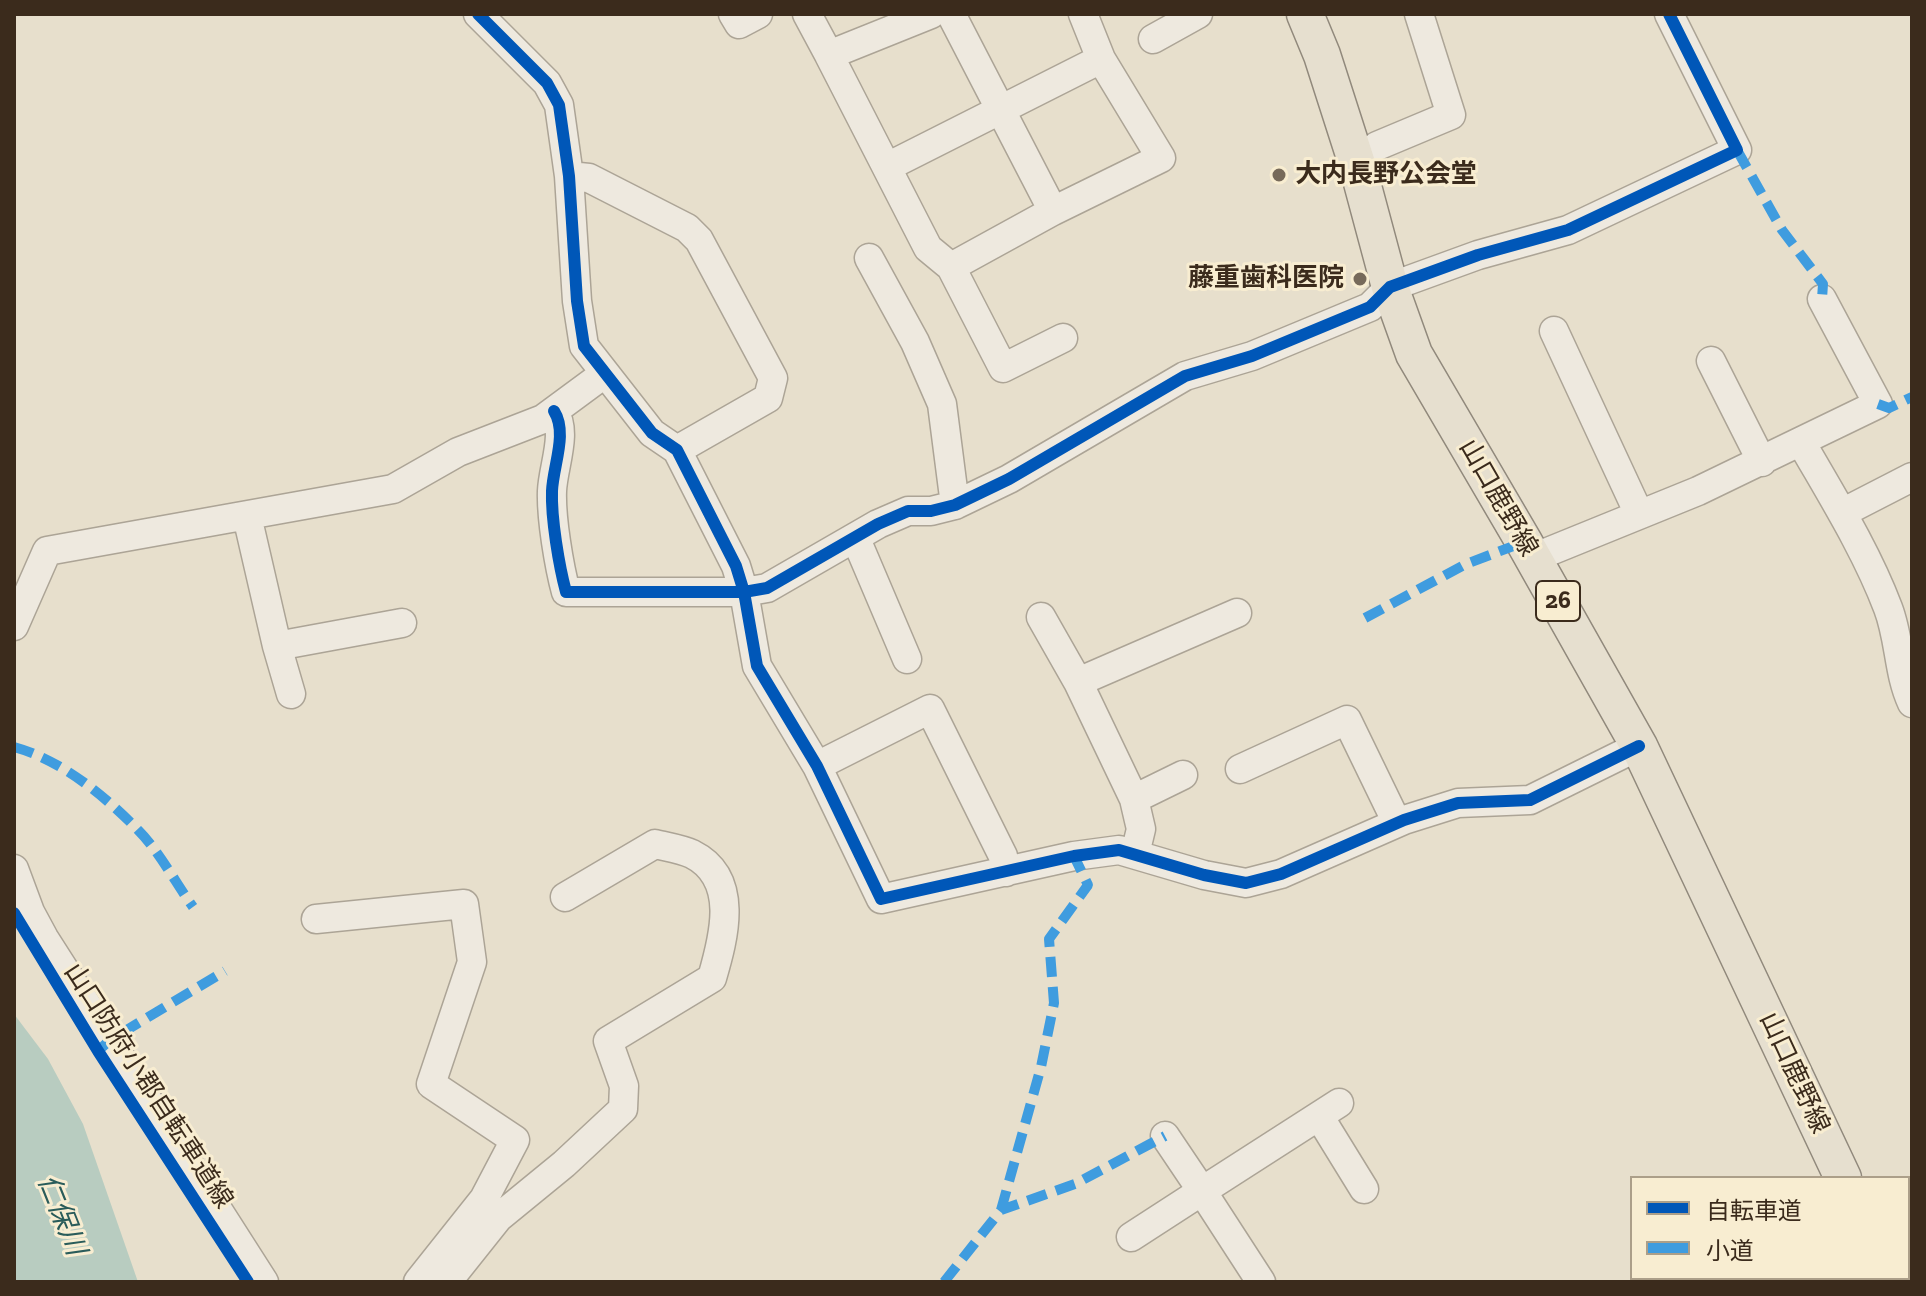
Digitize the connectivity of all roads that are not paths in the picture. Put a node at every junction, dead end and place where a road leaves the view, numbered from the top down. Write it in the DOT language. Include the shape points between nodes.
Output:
graph roads {
  1 [pos="478,14"];
  2 [pos="733,14"];
  3 [pos="758,14"];
  4 [pos="807,14"];
  5 [pos="931,14"];
  6 [pos="951,14"];
  7 [pos="1083,14"];
  8 [pos="1198,14"];
  9 [pos="1419,14"];
  10 [pos="1669,14"];
  11 [pos="1314,17"];
  12 [pos="1153,39"];
  13 [pos="829,55"];
  14 [pos="1101,59"];
  15 [pos="1002,111"];
  16 [pos="1377,146"];
  17 [pos="887,167"];
  18 [pos="569,176"];
  19 [pos="1053,211"];
  20 [pos="869,258"];
  21 [pos="951,267"];
  22 [pos="1390,287"];
  23 [pos="1822,299"];
  24 [pos="1554,331"];
  25 [pos="1063,338"];
  26 [pos="1711,361"];
  27 [pos="604,374"];
  28 [pos="554,411"];
  29 [pos="1801,442"];
  30 [pos="677,450"];
  31 [pos="1762,462"];
  32 [pos="1912,477"];
  33 [pos="955,505"];
  34 [pos="1842,513"];
  35 [pos="1639,514"];
  36 [pos="247,516"];
  37 [pos="856,539"];
  38 [pos="1533,558"];
  39 [pos="744,592"];
  40 [pos="1237,613"];
  41 [pos="1041,617"];
  42 [pos="402,623"];
  43 [pos="14,626"];
  44 [pos="277,646"];
  45 [pos="907,659"];
  46 [pos="1078,682"];
  47 [pos="291,694"];
  48 [pos="1912,703"];
  49 [pos="1639,746"];
  50 [pos="817,766"];
  51 [pos="1240,769"];
  52 [pos="1183,775"];
  53 [pos="1134,799"];
  54 [pos="1397,823"];
  55 [pos="1135,854"];
  56 [pos="14,869"];
  57 [pos="1006,872"];
  58 [pos="565,897"];
  59 [pos="316,919"];
  60 [pos="1165,1136"];
  61 [pos="1842,1176"];
  62 [pos="1364,1189"];
  63 [pos="1202,1191"];
  64 [pos="1131,1237"];
  65 [pos="264,1282"];
  66 [pos="418,1282"];
  67 [pos="447,1282"];
  68 [pos="1261,1282"];
  1 -- 18 [label="street" via="547,83 559,105"];
  2 -- 3 [label="street" via="739,24"];
  4 -- 13 [label="street"];
  5 -- 13 [label="street"];
  6 -- 15 [label="street"];
  7 -- 14 [label="street"];
  8 -- 12 [label="street"];
  9 -- 16 [label="street" via="1451,115"];
  10 -- 22 [label="street" via="1737,150 1568,230"];
  11 -- 22 [label="main road, 山口鹿野線 / 26"];
  13 -- 17 [label="street"];
  14 -- 15 [label="street"];
  14 -- 19 [label="street" via="1161,158"];
  15 -- 17 [label="street"];
  15 -- 19 [label="street"];
  17 -- 21 [label="street" via="928,248"];
  18 -- 27 [label="street" via="584,346"];
  18 -- 30 [label="street" via="589,178 687,228 699,240 773,378 768,398"];
  19 -- 21 [label="street"];
  20 -- 33 [label="street" via="942,404"];
  21 -- 25 [label="street" via="1003,368"];
  22 -- 33 [label="street" via="1370,307 1252,356 1185,376"];
  22 -- 38 [label="main road, 山口鹿野線 / 26" via="1414,354"];
  23 -- 29 [label="street" via="1878,404"];
  24 -- 35 [label="street"];
  26 -- 31 [label="street"];
  27 -- 28 [label="street"];
  27 -- 30 [label="street" via="652,433"];
  28 -- 36 [label="street" via="458,452 393,489"];
  28 -- 39 [label="street" via="560,431 552,494 566,592"];
  29 -- 31 [label="street"];
  29 -- 34 [label="street"];
  30 -- 39 [label="street"];
  31 -- 35 [label="street"];
  32 -- 34 [label="street"];
  33 -- 37 [label="street" via="908,511"];
  34 -- 48 [label="street" via="1888,609 1903,684"];
  35 -- 38 [label="street"];
  36 -- 43 [label="street" via="47,551"];
  36 -- 44 [label="street"];
  37 -- 39 [label="street" via="767,588"];
  37 -- 45 [label="street"];
  38 -- 49 [label="main road, 山口鹿野線 / 26"];
  39 -- 50 [label="street" via="757,666"];
  40 -- 46 [label="street"];
  41 -- 46 [label="street"];
  42 -- 44 [label="street"];
  44 -- 47 [label="street"];
  46 -- 53 [label="street"];
  49 -- 54 [label="street" via="1530,800 1458,803"];
  49 -- 61 [label="main road, 山口鹿野線 / 26"];
  50 -- 57 [label="street" via="881,899"];
  50 -- 57 [label="street" via="925,698 1003,856"];
  51 -- 54 [label="street" via="1347,720"];
  52 -- 53 [label="street"];
  53 -- 55 [label="street" via="1141,829"];
  54 -- 55 [label="street" via="1281,874 1246,883"];
  55 -- 57 [label="street" via="1119,850 1074,856"];
  56 -- 65 [label="street" via="44,938"];
  58 -- 67 [label="street" via="655,844 692,854 716,872 726,906 712,978 608,1041 624,1086 623,1109 498,1218"];
  59 -- 66 [label="street" via="464,904 472,962 431,1084 515,1140 484,1199"];
  60 -- 63 [label="street"];
  62 -- 63 [label="street" via="1329,1109"];
  63 -- 64 [label="street"];
  63 -- 68 [label="street"];
}
